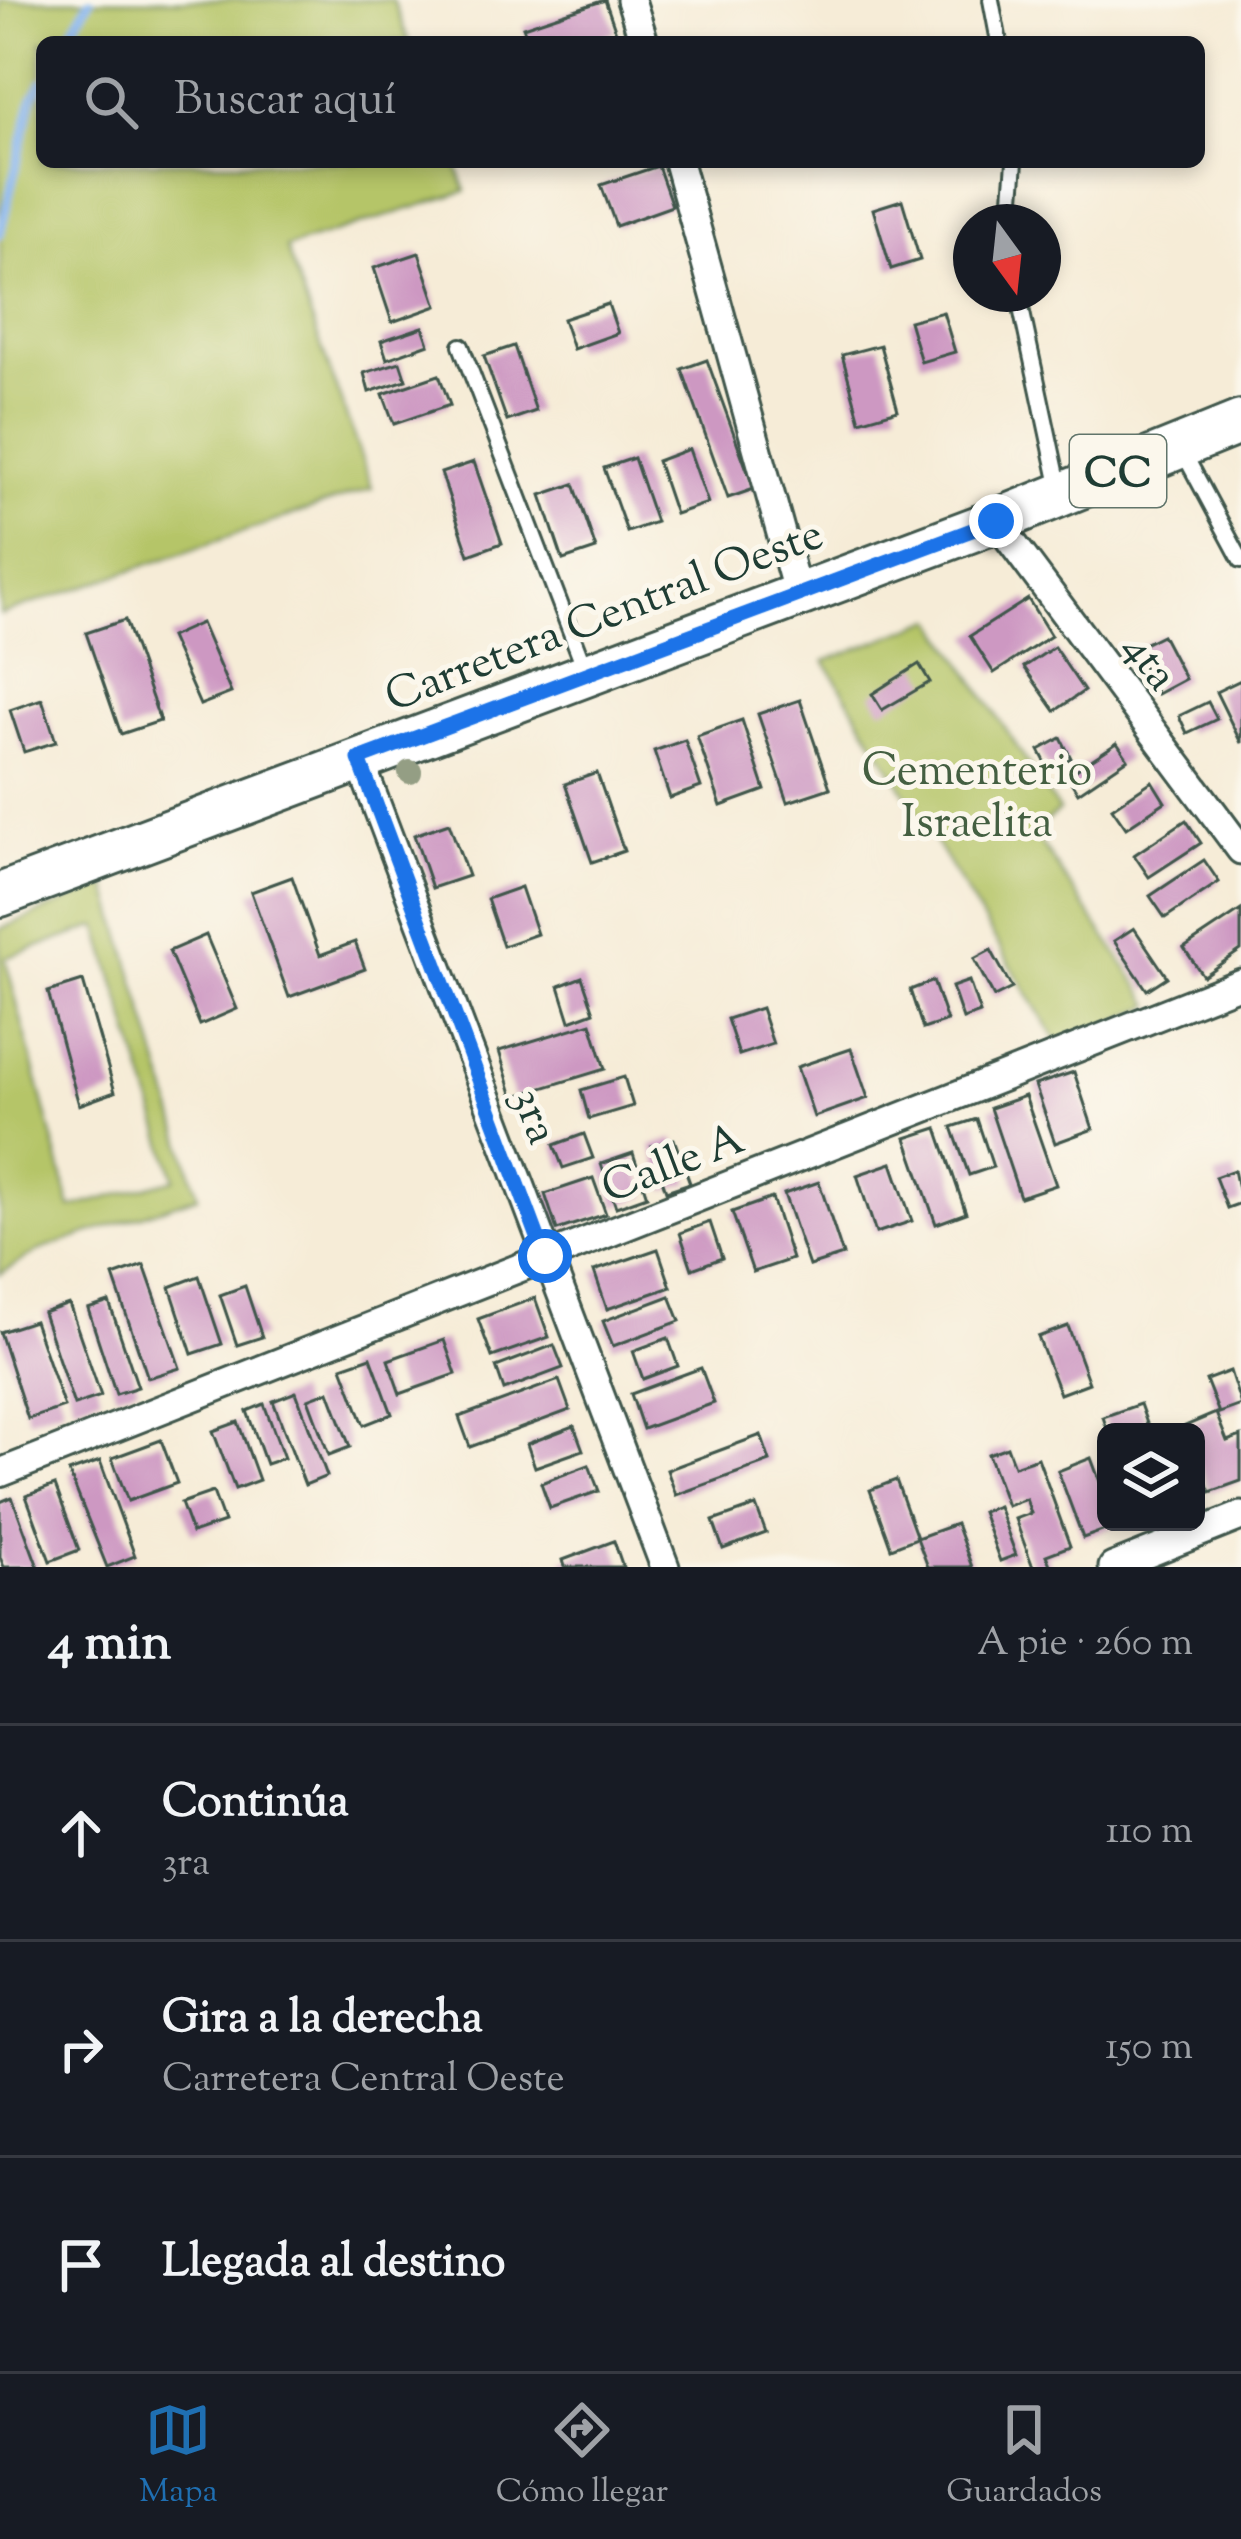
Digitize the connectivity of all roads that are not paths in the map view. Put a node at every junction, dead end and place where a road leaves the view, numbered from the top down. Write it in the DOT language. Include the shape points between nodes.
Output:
graph roads {
  1 [pos="631,0"];
  2 [pos="991,0"];
  3 [pos="642,36"];
  4 [pos="999,36"];
  5 [pos="680,168"];
  6 [pos="1014,168"];
  7 [pos="1012,204"];
  8 [pos="1022,312"];
  9 [pos="461,346"];
  10 [pos="1241,422"];
  11 [pos="1180,445"];
  12 [pos="1061,495"];
  13 [pos="996,521"];
  14 [pos="1241,560"];
  15 [pos="797,591"];
  16 [pos="587,673"];
  17 [pos="359,759"];
  18 [pos="1241,850"];
  19 [pos="0,895"];
  20 [pos="1241,983"];
  21 [pos="545,1256"];
  22 [pos="0,1473"];
  23 [pos="1241,1516"];
  24 [pos="664,1567"];
  25 [pos="1113,1567"];
  1 -- 3 [label="street"];
  2 -- 4 [label="lane"];
  5 -- 15 [label="street"];
  6 -- 7 [label="lane"];
  8 -- 12 [label="lane"];
  9 -- 16 [label="lane"];
  10 -- 11 [label="main road, Carretera Central Oeste / CC"];
  11 -- 12 [label="main road, Carretera Central Oeste / CC"];
  11 -- 14 [label="lane"];
  12 -- 13 [label="main road, Carretera Central Oeste / CC"];
  13 -- 15 [label="main road, Carretera Central Oeste / CC"];
  13 -- 18 [label="street, 4ta"];
  15 -- 16 [label="main road, Carretera Central Oeste / CC"];
  16 -- 17 [label="main road, Carretera Central Oeste / CC"];
  17 -- 19 [label="main road, Carretera Central Oeste / CC"];
  17 -- 21 [label="street, 3ra"];
  20 -- 21 [label="street, Calle A"];
  21 -- 22 [label="street, Calle A"];
  21 -- 24 [label="street, 3ra"];
  23 -- 25 [label="street"];
}
